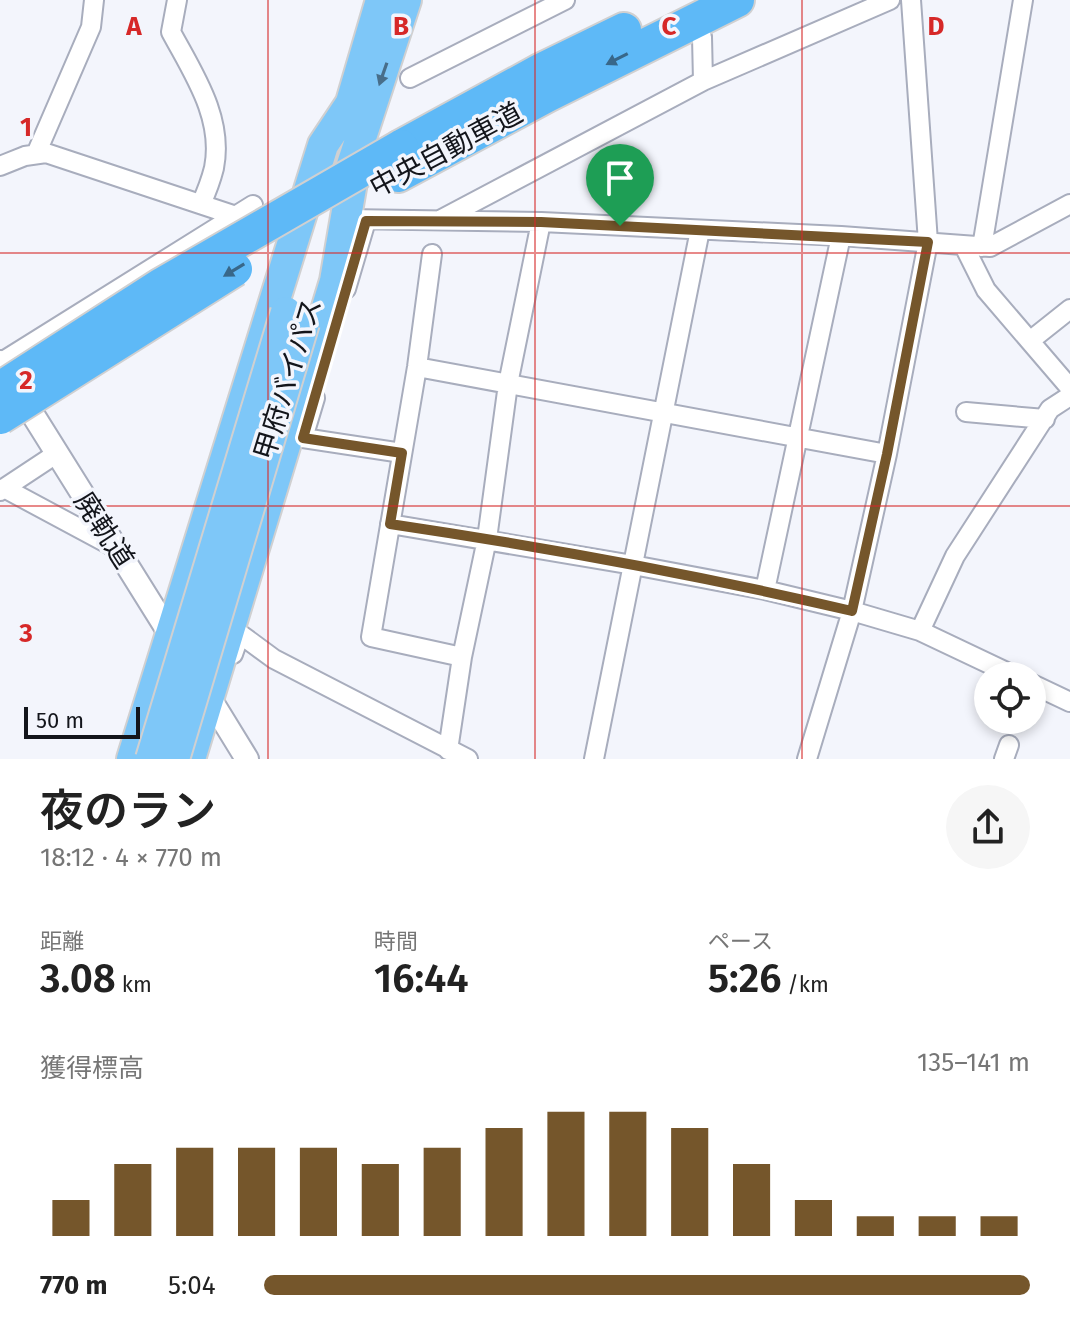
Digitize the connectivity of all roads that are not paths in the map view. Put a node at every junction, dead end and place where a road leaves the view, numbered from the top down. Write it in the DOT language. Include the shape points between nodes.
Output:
graph roads {
  1 [pos="94,0"];
  2 [pos="177,0"];
  3 [pos="381,0"];
  4 [pos="406,0"];
  5 [pos="565,0"];
  6 [pos="685,0"];
  7 [pos="737,0"];
  8 [pos="890,0"];
  9 [pos="911,0"];
  10 [pos="1023,0"];
  11 [pos="702,37"];
  12 [pos="410,78"];
  13 [pos="703,81"];
  14 [pos="351,103"];
  15 [pos="358,147"];
  16 [pos="36,154"];
  17 [pos="400,161"];
  18 [pos="0,166"];
  19 [pos="201,204"];
  20 [pos="1070,204"];
  21 [pos="253,205"];
  22 [pos="236,216"];
  23 [pos="356,220"];
  24 [pos="438,221"];
  25 [pos="541,222"];
  26 [pos="700,230"];
  27 [pos="841,236"];
  28 [pos="928,242"];
  29 [pos="973,246"];
  30 [pos="432,254"];
  31 [pos="1070,309"];
  32 [pos="295,317"];
  33 [pos="1031,340"];
  34 [pos="0,362"];
  35 [pos="417,367"];
  36 [pos="508,384"];
  37 [pos="1070,388"];
  38 [pos="0,389"];
  39 [pos="1070,396"];
  40 [pos="966,412"];
  41 [pos="663,413"];
  42 [pos="0,417"];
  43 [pos="1045,419"];
  44 [pos="798,437"];
  45 [pos="402,453"];
  46 [pos="56,454"];
  47 [pos="887,454"];
  48 [pos="2,490"];
  49 [pos="390,524"];
  50 [pos="487,539"];
  51 [pos="116,548"];
  52 [pos="633,565"];
  53 [pos="765,590"];
  54 [pos="852,611"];
  55 [pos="920,631"];
  56 [pos="170,634"];
  57 [pos="462,657"];
  58 [pos="985,662"];
  59 [pos="1046,691"];
  60 [pos="211,701"];
  61 [pos="1070,702"];
  62 [pos="448,750"];
  63 [pos="132,759"];
  64 [pos="151,759"];
  65 [pos="174,759"];
  66 [pos="190,759"];
  67 [pos="247,759"];
  68 [pos="468,759"];
  69 [pos="594,759"];
  70 [pos="807,759"];
  1 -- 16 [label="street" via="91,27"];
  2 -- 19 [label="street" via="171,32 208,100 215,148"];
  3 -- 14 [label="highway, 甲府バイパス"];
  4 -- 15 [label="highway, 甲府バイパス, one-way"];
  5 -- 12 [label="street"];
  6 -- 17 [label="highway, 中央自動車道" via="542,70"];
  7 -- 17 [label="highway, 中央自動車道, one-way"];
  8 -- 13 [label="street"];
  9 -- 28 [label="street"];
  10 -- 29 [label="street"];
  11 -- 13 [label="street"];
  13 -- 24 [label="street"];
  14 -- 32 [label="highway, 甲府バイパス"];
  14 -- 56 [label="highway" via="323,145"];
  15 -- 23 [label="highway"];
  15 -- 32 [label="highway, 甲府バイパス"];
  16 -- 18 [label="street"];
  16 -- 19 [label="street"];
  17 -- 38 [label="highway, 中央自動車道, bridge" via="160,286"];
  17 -- 42 [label="highway, 中央自動車道, one-way, bridge"];
  19 -- 22 [label="street"];
  20 -- 29 [label="street" via="990,247"];
  21 -- 22 [label="street"];
  22 -- 34 [label="street"];
  23 -- 24 [label="street"];
  23 -- 45 [label="street" via="303,438"];
  23 -- 60 [label="highway"];
  24 -- 25 [label="street"];
  25 -- 26 [label="street"];
  25 -- 36 [label="street"];
  26 -- 27 [label="street"];
  26 -- 41 [label="street"];
  27 -- 28 [label="street"];
  27 -- 44 [label="street"];
  28 -- 29 [label="street"];
  28 -- 47 [label="street"];
  29 -- 33 [label="street" via="986,290"];
  30 -- 35 [label="street"];
  31 -- 33 [label="street"];
  32 -- 64 [label="highway, 甲府バイパス, bridge"];
  32 -- 65 [label="highway, 甲府バイパス, bridge"];
  33 -- 37 [label="street"];
  34 -- 46 [label="street, 廃軌道"];
  35 -- 36 [label="street"];
  35 -- 45 [label="street"];
  36 -- 41 [label="street"];
  36 -- 50 [label="street"];
  39 -- 43 [label="street"];
  40 -- 43 [label="street"];
  41 -- 44 [label="street"];
  41 -- 52 [label="street"];
  43 -- 55 [label="street" via="955,556"];
  44 -- 47 [label="street"];
  44 -- 53 [label="street"];
  45 -- 49 [label="street"];
  46 -- 48 [label="street"];
  46 -- 51 [label="street, 廃軌道"];
  47 -- 54 [label="street"];
  48 -- 51 [label="street"];
  49 -- 50 [label="street"];
  49 -- 57 [label="street" via="371,637"];
  50 -- 52 [label="street"];
  50 -- 57 [label="street"];
  51 -- 56 [label="street, 廃軌道"];
  52 -- 53 [label="street"];
  52 -- 69 [label="street"];
  53 -- 54 [label="street"];
  54 -- 55 [label="street"];
  54 -- 70 [label="street"];
  55 -- 58 [label="street"];
  56 -- 60 [label="street, 廃軌道"];
  56 -- 63 [label="highway"];
  57 -- 62 [label="street"];
  59 -- 61 [label="street"];
  60 -- 62 [label="street" via="240,634 274,659"];
  60 -- 66 [label="highway"];
  60 -- 67 [label="street, 廃軌道"];
  62 -- 68 [label="street"];
}
